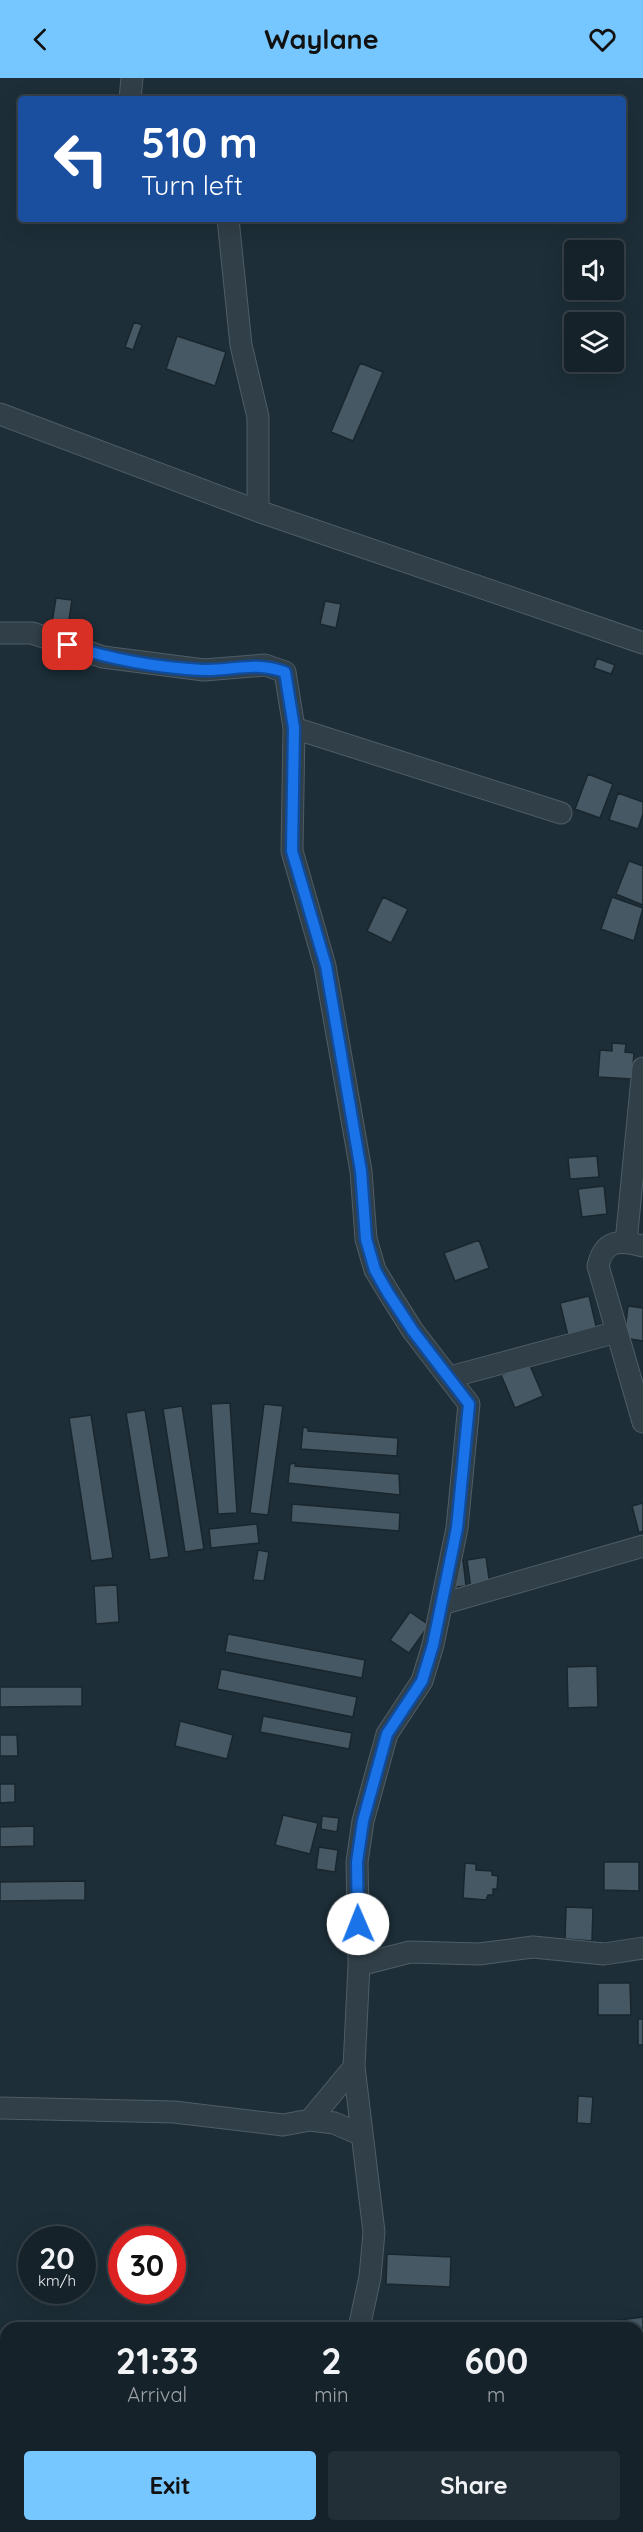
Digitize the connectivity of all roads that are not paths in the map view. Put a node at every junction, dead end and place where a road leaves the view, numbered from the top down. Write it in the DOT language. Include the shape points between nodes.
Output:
graph roads {
  1 [pos="132,78"];
  2 [pos="130,96"];
  3 [pos="228,222"];
  4 [pos="0,414"];
  5 [pos="258,511"];
  6 [pos="0,633"];
  7 [pos="643,643"];
  8 [pos="294,728"];
  9 [pos="561,813"];
  10 [pos="643,1068"];
  11 [pos="634,1244"];
  12 [pos="617,1332"];
  13 [pos="450,1377"];
  14 [pos="643,1422"];
  15 [pos="643,1546"];
  16 [pos="442,1604"];
  17 [pos="643,1948"];
  18 [pos="359,1965"];
  19 [pos="354,2067"];
  20 [pos="0,2108"];
  21 [pos="310,2120"];
  22 [pos="362,2134"];
  23 [pos="360,2322"];
  1 -- 2 [label="street"];
  3 -- 5 [label="street" via="241,345 258,417"];
  4 -- 5 [label="street"];
  5 -- 7 [label="street"];
  6 -- 8 [label="street" via="32,633 103,657 192,669 265,665 285,672"];
  8 -- 9 [label="street"];
  8 -- 13 [label="street" via="292,851 326,966 361,1171 366,1239 375,1270 388,1293"];
  10 -- 11 [label="street"];
  11 -- 12 [label="street" via="610,1244 601,1253 598,1266"];
  12 -- 13 [label="street"];
  12 -- 14 [label="street"];
  13 -- 16 [label="street" via="469,1404 457,1528"];
  15 -- 16 [label="street"];
  16 -- 18 [label="street" via="422,1681 387,1734 363,1821 357,1862"];
  17 -- 18 [label="street" via="604,1954 533,1947 479,1954 410,1952"];
  18 -- 19 [label="street"];
  19 -- 21 [label="street"];
  19 -- 22 [label="street"];
  20 -- 21 [label="street" via="174,2112 284,2125"];
  21 -- 22 [label="street" via="334,2123"];
  22 -- 23 [label="street" via="374,2232"];
}
